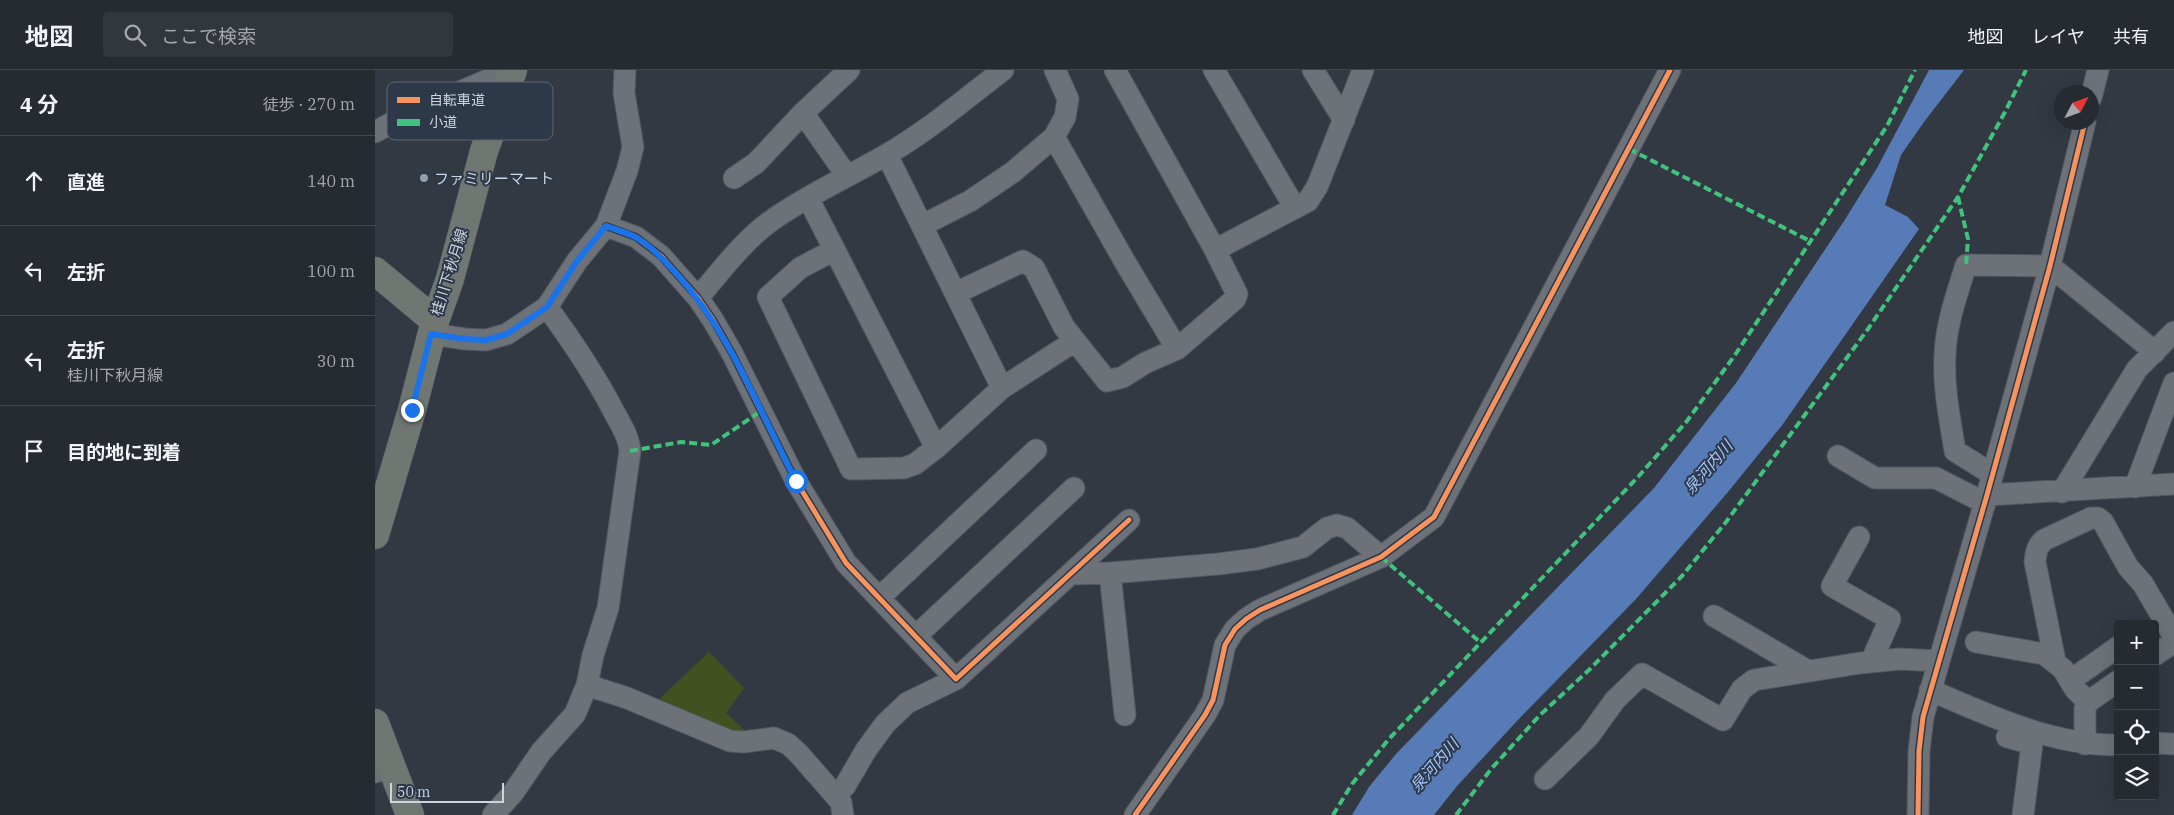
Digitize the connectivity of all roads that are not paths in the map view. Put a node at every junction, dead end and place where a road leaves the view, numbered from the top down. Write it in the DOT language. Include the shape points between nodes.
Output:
graph roads {
  1 [pos="512,70"];
  2 [pos="625,70"];
  3 [pos="849,70"];
  4 [pos="1003,70"];
  5 [pos="1055,70"];
  6 [pos="1115,70"];
  7 [pos="1214,70"];
  8 [pos="1313,70"];
  9 [pos="1363,70"];
  10 [pos="1671,70"];
  11 [pos="2098,70"];
  12 [pos="484,82"];
  13 [pos="508,82"];
  14 [pos="2094,85"];
  15 [pos="803,113"];
  16 [pos="1344,120"];
  17 [pos="387,125"];
  18 [pos="2083,130"];
  19 [pos="375,132"];
  20 [pos="1054,137"];
  21 [pos="488,140"];
  22 [pos="887,155"];
  23 [pos="847,176"];
  24 [pos="733,178"];
  25 [pos="809,198"];
  26 [pos="1295,208"];
  27 [pos="923,225"];
  28 [pos="606,226"];
  29 [pos="834,250"];
  30 [pos="1215,250"];
  31 [pos="2050,266"];
  32 [pos="375,271"];
  33 [pos="956,293"];
  34 [pos="698,298"];
  35 [pos="547,307"];
  36 [pos="433,327"];
  37 [pos="2174,332"];
  38 [pos="1077,344"];
  39 [pos="1177,348"];
  40 [pos="2155,352"];
  41 [pos="2174,383"];
  42 [pos="1002,388"];
  43 [pos="936,448"];
  44 [pos="1036,450"];
  45 [pos="1838,456"];
  46 [pos="1992,474"];
  47 [pos="2174,484"];
  48 [pos="2135,487"];
  49 [pos="1074,488"];
  50 [pos="2062,492"];
  51 [pos="1986,499"];
  52 [pos="1129,520"];
  53 [pos="375,535"];
  54 [pos="1859,537"];
  55 [pos="1381,557"];
  56 [pos="1110,573"];
  57 [pos="1070,574"];
  58 [pos="879,598"];
  59 [pos="1714,616"];
  60 [pos="2162,616"];
  61 [pos="916,636"];
  62 [pos="2174,637"];
  63 [pos="1976,642"];
  64 [pos="2174,642"];
  65 [pos="2114,650"];
  66 [pos="2159,653"];
  67 [pos="1938,661"];
  68 [pos="2055,661"];
  69 [pos="1871,662"];
  70 [pos="1807,671"];
  71 [pos="956,679"];
  72 [pos="2071,680"];
  73 [pos="2114,684"];
  74 [pos="587,685"];
  75 [pos="1930,690"];
  76 [pos="2088,702"];
  77 [pos="1125,715"];
  78 [pos="2000,720"];
  79 [pos="375,723"];
  80 [pos="2159,743"];
  81 [pos="2085,744"];
  82 [pos="2174,744"];
  83 [pos="2114,745"];
  84 [pos="383,769"];
  85 [pos="1545,779"];
  86 [pos="835,795"];
  87 [pos="410,815"];
  88 [pos="493,815"];
  89 [pos="843,815"];
  90 [pos="1135,815"];
  91 [pos="1918,815"];
  92 [pos="2023,815"];
  1 -- 12 [label="street"];
  1 -- 13 [label="main road, 桂川下秋月線"];
  2 -- 28 [label="street" via="624,93 633,147"];
  3 -- 15 [label="street"];
  4 -- 22 [label="street"];
  5 -- 20 [label="street" via="1068,99 1065,117"];
  6 -- 30 [label="street"];
  7 -- 26 [label="street"];
  8 -- 16 [label="street"];
  9 -- 16 [label="street"];
  10 -- 55 [label="street" via="1433,517"];
  11 -- 14 [label="street"];
  15 -- 23 [label="street"];
  15 -- 24 [label="street" via="756,163"];
  16 -- 26 [label="street" via="1317,187 1308,201"];
  17 -- 19 [label="street"];
  18 -- 31 [label="street"];
  20 -- 27 [label="street" via="1006,177 970,201"];
  20 -- 39 [label="street"];
  21 -- 36 [label="main road, 桂川下秋月線"];
  22 -- 23 [label="street"];
  22 -- 27 [label="street"];
  23 -- 25 [label="street"];
  25 -- 29 [label="street"];
  25 -- 34 [label="street" via="770,222 733,257"];
  26 -- 30 [label="street"];
  27 -- 33 [label="street"];
  28 -- 34 [label="street" via="636,237 655,252"];
  28 -- 35 [label="street" via="577,261"];
  29 -- 43 [label="street"];
  29 -- 43 [label="street" via="800,268 768,297 851,469 904,468"];
  30 -- 39 [label="street" via="1237,294"];
  31 -- 40 [label="street"];
  31 -- 46 [label="street"];
  31 -- 46 [label="street" via="1966,265 1952,310 1945,355 1946,395 1955,451"];
  32 -- 36 [label="main road"];
  33 -- 38 [label="street" via="1023,261 1034,268 1064,327"];
  33 -- 42 [label="street"];
  34 -- 58 [label="street" via="732,353 823,528 846,563"];
  35 -- 36 [label="street" via="507,334 486,340 465,339"];
  35 -- 74 [label="street" via="601,387 629,441 608,608"];
  36 -- 53 [label="main road, 桂川下秋月線"];
  37 -- 40 [label="street"];
  38 -- 39 [label="street" via="1107,381 1123,377"];
  38 -- 42 [label="street" via="1067,346"];
  40 -- 50 [label="street" via="2137,369"];
  41 -- 48 [label="street"];
  42 -- 43 [label="street"];
  44 -- 58 [label="street"];
  45 -- 51 [label="street" via="1875,478 1936,478"];
  46 -- 51 [label="street"];
  47 -- 48 [label="street"];
  48 -- 50 [label="street"];
  49 -- 61 [label="street"];
  50 -- 51 [label="street"];
  51 -- 67 [label="street"];
  52 -- 57 [label="street"];
  54 -- 69 [label="street" via="1832,586 1890,619"];
  55 -- 56 [label="street" via="1347,528 1337,525 1327,528 1303,547 1257,559"];
  55 -- 90 [label="street" via="1260,610 1235,629 1225,645 1209,708"];
  56 -- 57 [label="street"];
  56 -- 77 [label="street"];
  57 -- 71 [label="street"];
  58 -- 61 [label="street"];
  59 -- 70 [label="street"];
  60 -- 62 [label="street"];
  60 -- 68 [label="street" via="2143,584 2128,567 2103,522 2091,518 2077,523 2044,540 2036,553 2035,562"];
  61 -- 71 [label="street"];
  63 -- 68 [label="street" via="2032,651"];
  64 -- 66 [label="street"];
  65 -- 72 [label="street"];
  67 -- 69 [label="street" via="1900,658"];
  67 -- 75 [label="street"];
  68 -- 72 [label="street"];
  69 -- 70 [label="street"];
  70 -- 85 [label="street" via="1747,684 1723,720 1642,674 1615,700 1589,736"];
  71 -- 86 [label="street" via="907,703 885,724 845,786"];
  72 -- 76 [label="street"];
  73 -- 76 [label="street"];
  74 -- 86 [label="street" via="730,740 743,742 774,738 781,741 798,753"];
  74 -- 88 [label="street" via="575,714"];
  75 -- 78 [label="street"];
  75 -- 91 [label="street" via="1919,751"];
  76 -- 81 [label="street" via="2085,708"];
  78 -- 81 [label="street"];
  78 -- 92 [label="street" via="1996,733 2032,744"];
  79 -- 84 [label="main road"];
  80 -- 82 [label="street"];
  81 -- 83 [label="street"];
  84 -- 87 [label="main road"];
  86 -- 89 [label="street" via="841,802"];
}
